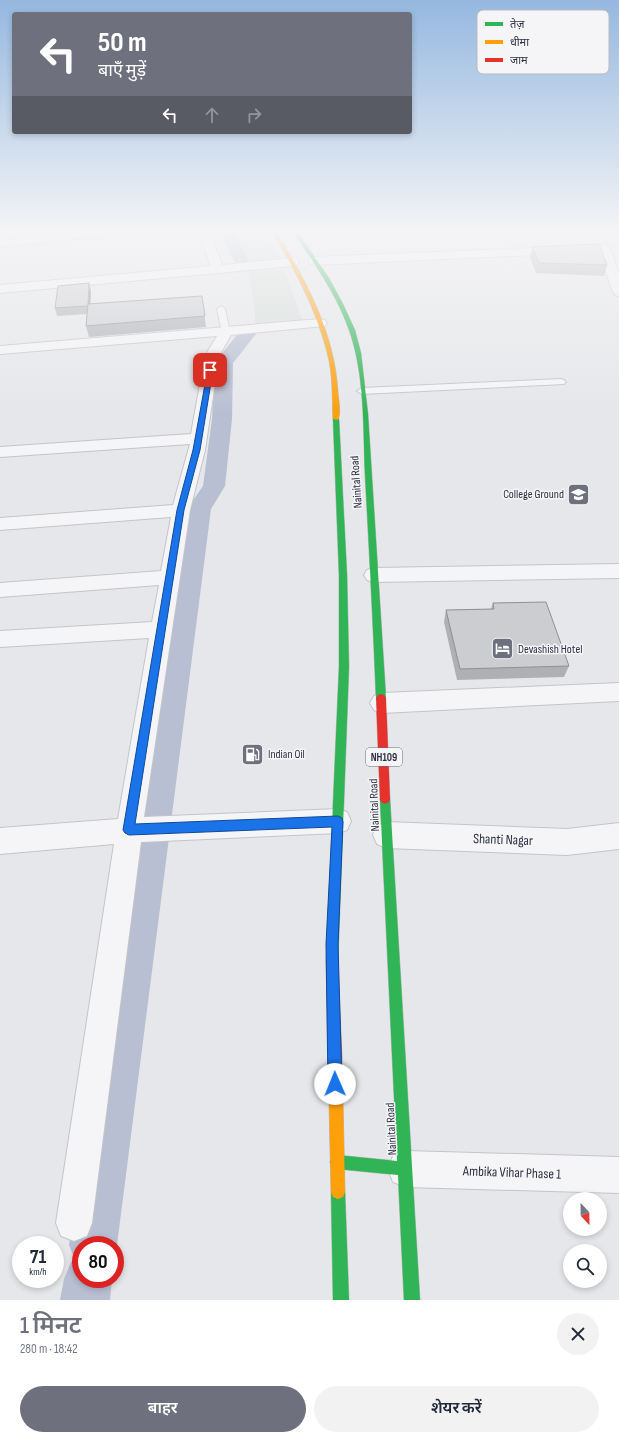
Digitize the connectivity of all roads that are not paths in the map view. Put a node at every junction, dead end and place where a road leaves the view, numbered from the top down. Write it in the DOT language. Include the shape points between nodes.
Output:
graph roads {
  1 [pos="313,291"];
  2 [pos="324,291"];
  3 [pos="223,320"];
  4 [pos="324,323"];
  5 [pos="1,353"];
  6 [pos="561,382"];
  7 [pos="362,392"];
  8 [pos="199,438"];
  9 [pos="0,452"];
  10 [pos="180,510"];
  11 [pos="0,524"];
  12 [pos="619,571"];
  13 [pos="374,574"];
  14 [pos="170,577"];
  15 [pos="0,590"];
  16 [pos="161,629"];
  17 [pos="0,639"];
  18 [pos="619,692"];
  19 [pos="382,703"];
  20 [pos="338,822"];
  21 [pos="144,829"];
  22 [pos="386,835"];
  23 [pos="619,836"];
  24 [pos="0,841"];
  25 [pos="336,1162"];
  26 [pos="406,1169"];
  27 [pos="619,1175"];
  28 [pos="74,1222"];
  29 [pos="341,1300"];
  30 [pos="412,1300"];
  1 -- 4 [label="highway, Nainital Road / NH109"];
  2 -- 7 [label="highway, Nainital Road / NH109" via="345,321 356,345"];
  3 -- 4 [label="street"];
  3 -- 5 [label="street"];
  3 -- 8 [label="street" via="212,356"];
  4 -- 20 [label="highway, Nainital Road / NH109" via="335,394 343,575 344,667"];
  6 -- 7 [label="lane"];
  7 -- 13 [label="highway, Nainital Road / NH109"];
  8 -- 9 [label="street"];
  8 -- 10 [label="street"];
  10 -- 11 [label="street"];
  10 -- 14 [label="street"];
  12 -- 13 [label="street"];
  13 -- 19 [label="highway, Nainital Road / NH109"];
  14 -- 15 [label="street"];
  14 -- 16 [label="street"];
  16 -- 17 [label="street"];
  16 -- 21 [label="street"];
  18 -- 19 [label="street"];
  19 -- 22 [label="highway, Nainital Road / NH109"];
  20 -- 21 [label="street"];
  20 -- 25 [label="highway, Nainital Road / NH109" via="332,944"];
  21 -- 24 [label="street"];
  21 -- 28 [label="street"];
  22 -- 23 [label="street, Shanti Nagar" via="567,842"];
  22 -- 26 [label="highway, Nainital Road / NH109"];
  25 -- 26 [label="highway"];
  25 -- 29 [label="highway, Nainital Road / NH109"];
  26 -- 27 [label="street, Ambika Vihar Phase 1"];
  26 -- 30 [label="highway, Nainital Road / NH109"];
}
